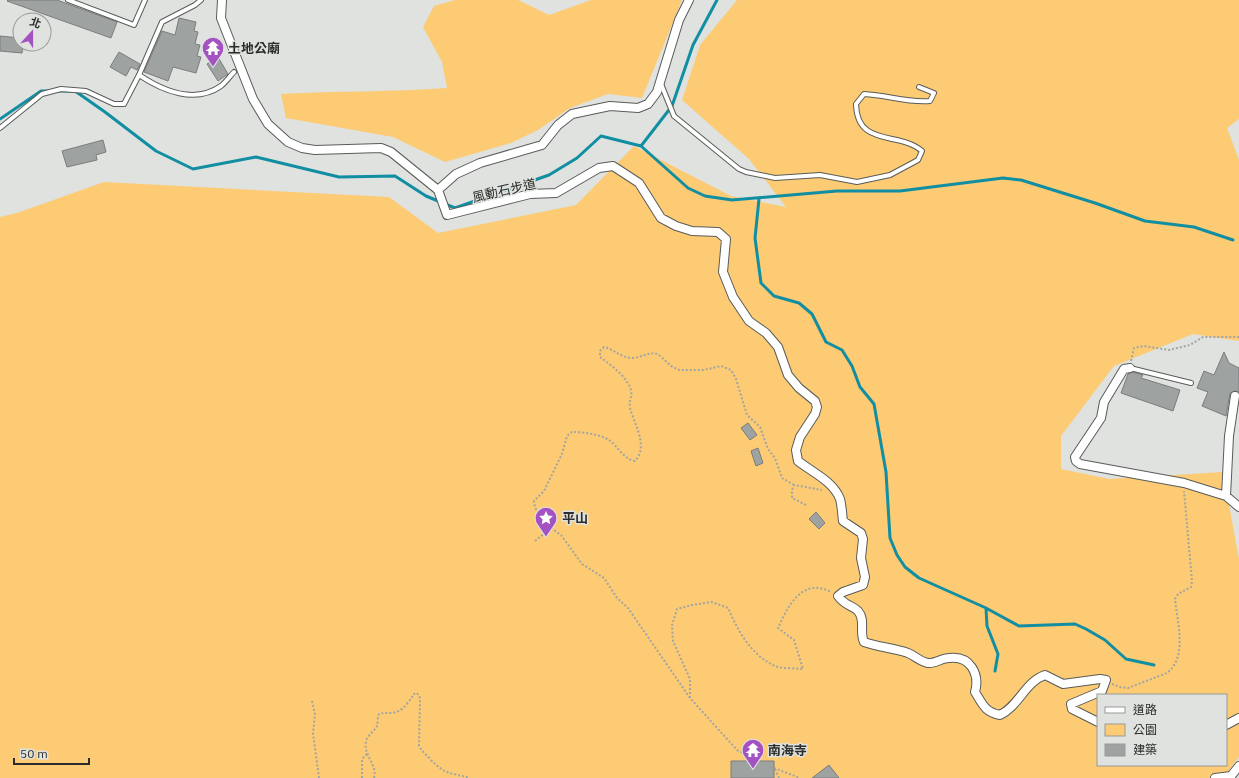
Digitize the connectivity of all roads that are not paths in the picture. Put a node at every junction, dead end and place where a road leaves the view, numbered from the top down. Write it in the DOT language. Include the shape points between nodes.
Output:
graph roads {
  1 [pos="68,0"];
  2 [pos="145,0"];
  3 [pos="201,0"];
  4 [pos="222,0"];
  5 [pos="689,0"];
  6 [pos="234,72"];
  7 [pos="139,75"];
  8 [pos="660,81"];
  9 [pos="919,87"];
  10 [pos="0,128"];
  11 [pos="438,190"];
  12 [pos="1130,368"];
  13 [pos="1191,383"];
  14 [pos="1235,396"];
  15 [pos="1226,496"];
  16 [pos="1239,507"];
  17 [pos="1239,718"];
  18 [pos="1097,722"];
  19 [pos="1227,724"];
  20 [pos="1239,766"];
  21 [pos="1231,777"];
  22 [pos="1215,778"];
  1 -- 2 [label="lane" via="134,25"];
  3 -- 7 [label="lane" via="162,22"];
  4 -- 11 [label="street" via="221,18 253,99 268,124 288,142 315,150 381,148 391,152"];
  5 -- 8 [label="street" via="679,20"];
  6 -- 7 [label="lane" via="222,86 205,94 183,94 164,90"];
  7 -- 10 [label="lane" via="124,104 114,104 86,92 61,90 42,94"];
  8 -- 9 [label="lane" via="673,115 738,169 775,178 820,175 857,182 890,175 918,160 922,151 916,145 866,131 856,114 856,104 864,94 883,95 914,102 930,101 934,92"];
  8 -- 11 [label="street" via="657,92 648,104 638,108 610,106 572,114 558,125 542,145 480,163 456,174"];
  11 -- 18 [label="street, 風動石步道" via="447,215 530,194 556,192 599,168 612,166 639,183 661,218 692,231 718,232 726,238 723,272 733,297 749,321 766,333 778,347 788,375 815,401 815,414 800,437 796,450 798,461 824,479 837,494 843,521 861,533 864,539 861,558 865,577 863,586 838,596 844,604 858,611 864,642 893,648 929,663 950,658 961,659 976,674 978,682 975,692 985,708 1000,715 1006,712 1038,677 1045,675 1063,684 1106,680 1102,691 1071,704 1076,713"];
  12 -- 13 [label="lane"];
  12 -- 15 [label="street" via="1124,369 1104,402 1101,418 1075,458 1076,461 1080,464 1184,482"];
  14 -- 15 [label="street" via="1229,436"];
  15 -- 16 [label="street"];
  17 -- 19 [label="street"];
  20 -- 21 [label="street"];
  21 -- 22 [label="street"];
}
